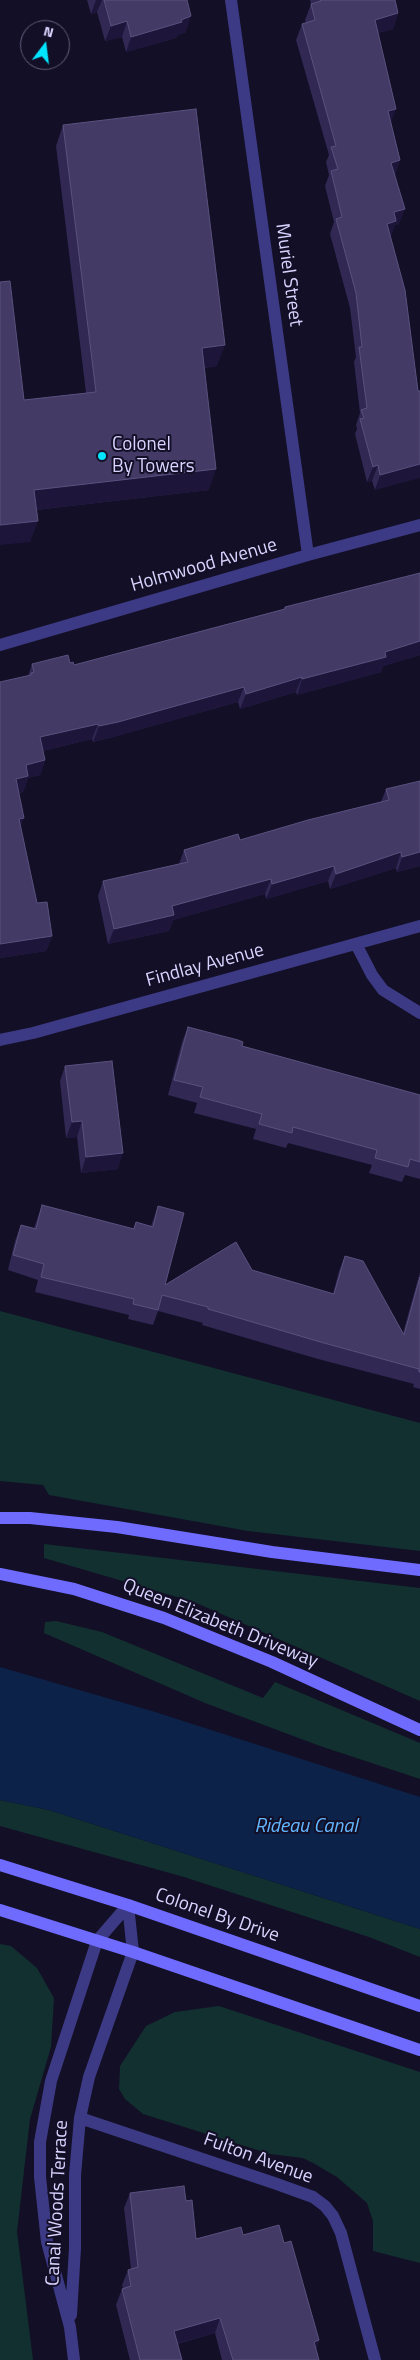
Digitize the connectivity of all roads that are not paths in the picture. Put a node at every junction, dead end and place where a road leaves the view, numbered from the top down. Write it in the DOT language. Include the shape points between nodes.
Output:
graph roads {
  1 [pos="231,0"];
  2 [pos="420,525"];
  3 [pos="308,555"];
  4 [pos="0,645"];
  5 [pos="420,926"];
  6 [pos="356,944"];
  7 [pos="420,1013"];
  8 [pos="0,1040"];
  9 [pos="0,1518"];
  10 [pos="420,1570"];
  11 [pos="0,1574"];
  12 [pos="420,1730"];
  13 [pos="0,1865"];
  14 [pos="128,1905"];
  15 [pos="0,1910"];
  16 [pos="98,1941"];
  17 [pos="133,1952"];
  18 [pos="420,2006"];
  19 [pos="420,2050"];
  20 [pos="80,2118"];
  21 [pos="70,2327"];
  22 [pos="74,2360"];
  23 [pos="375,2360"];
  1 -- 3 [label="street, Muriel Street"];
  2 -- 3 [label="street, Holmwood Avenue"];
  3 -- 4 [label="street, Holmwood Avenue"];
  5 -- 6 [label="street, Findlay Avenue"];
  6 -- 7 [label="street" via="383,990"];
  6 -- 8 [label="street, Findlay Avenue"];
  9 -- 10 [label="main road" via="118,1527 272,1552"];
  11 -- 12 [label="main road, Queen Elizabeth Driveway" via="74,1589 164,1618 272,1662"];
  13 -- 14 [label="main road, Colonel By Drive"];
  14 -- 16 [label="street, Canal Woods Terrace"];
  14 -- 17 [label="street, Canal Woods Terrace"];
  14 -- 18 [label="main road, Colonel By Drive"];
  15 -- 16 [label="main road"];
  16 -- 17 [label="main road"];
  16 -- 21 [label="street, Canal Woods Terrace" via="51,2081 40,2142 47,2242"];
  17 -- 19 [label="main road"];
  17 -- 20 [label="street, Canal Woods Terrace" via="89,2077"];
  20 -- 21 [label="street, Canal Woods Terrace"];
  20 -- 23 [label="street, Fulton Avenue" via="274,2183 313,2197 326,2206 341,2233"];
  21 -- 22 [label="street, Canal Woods Terrace"];
}
